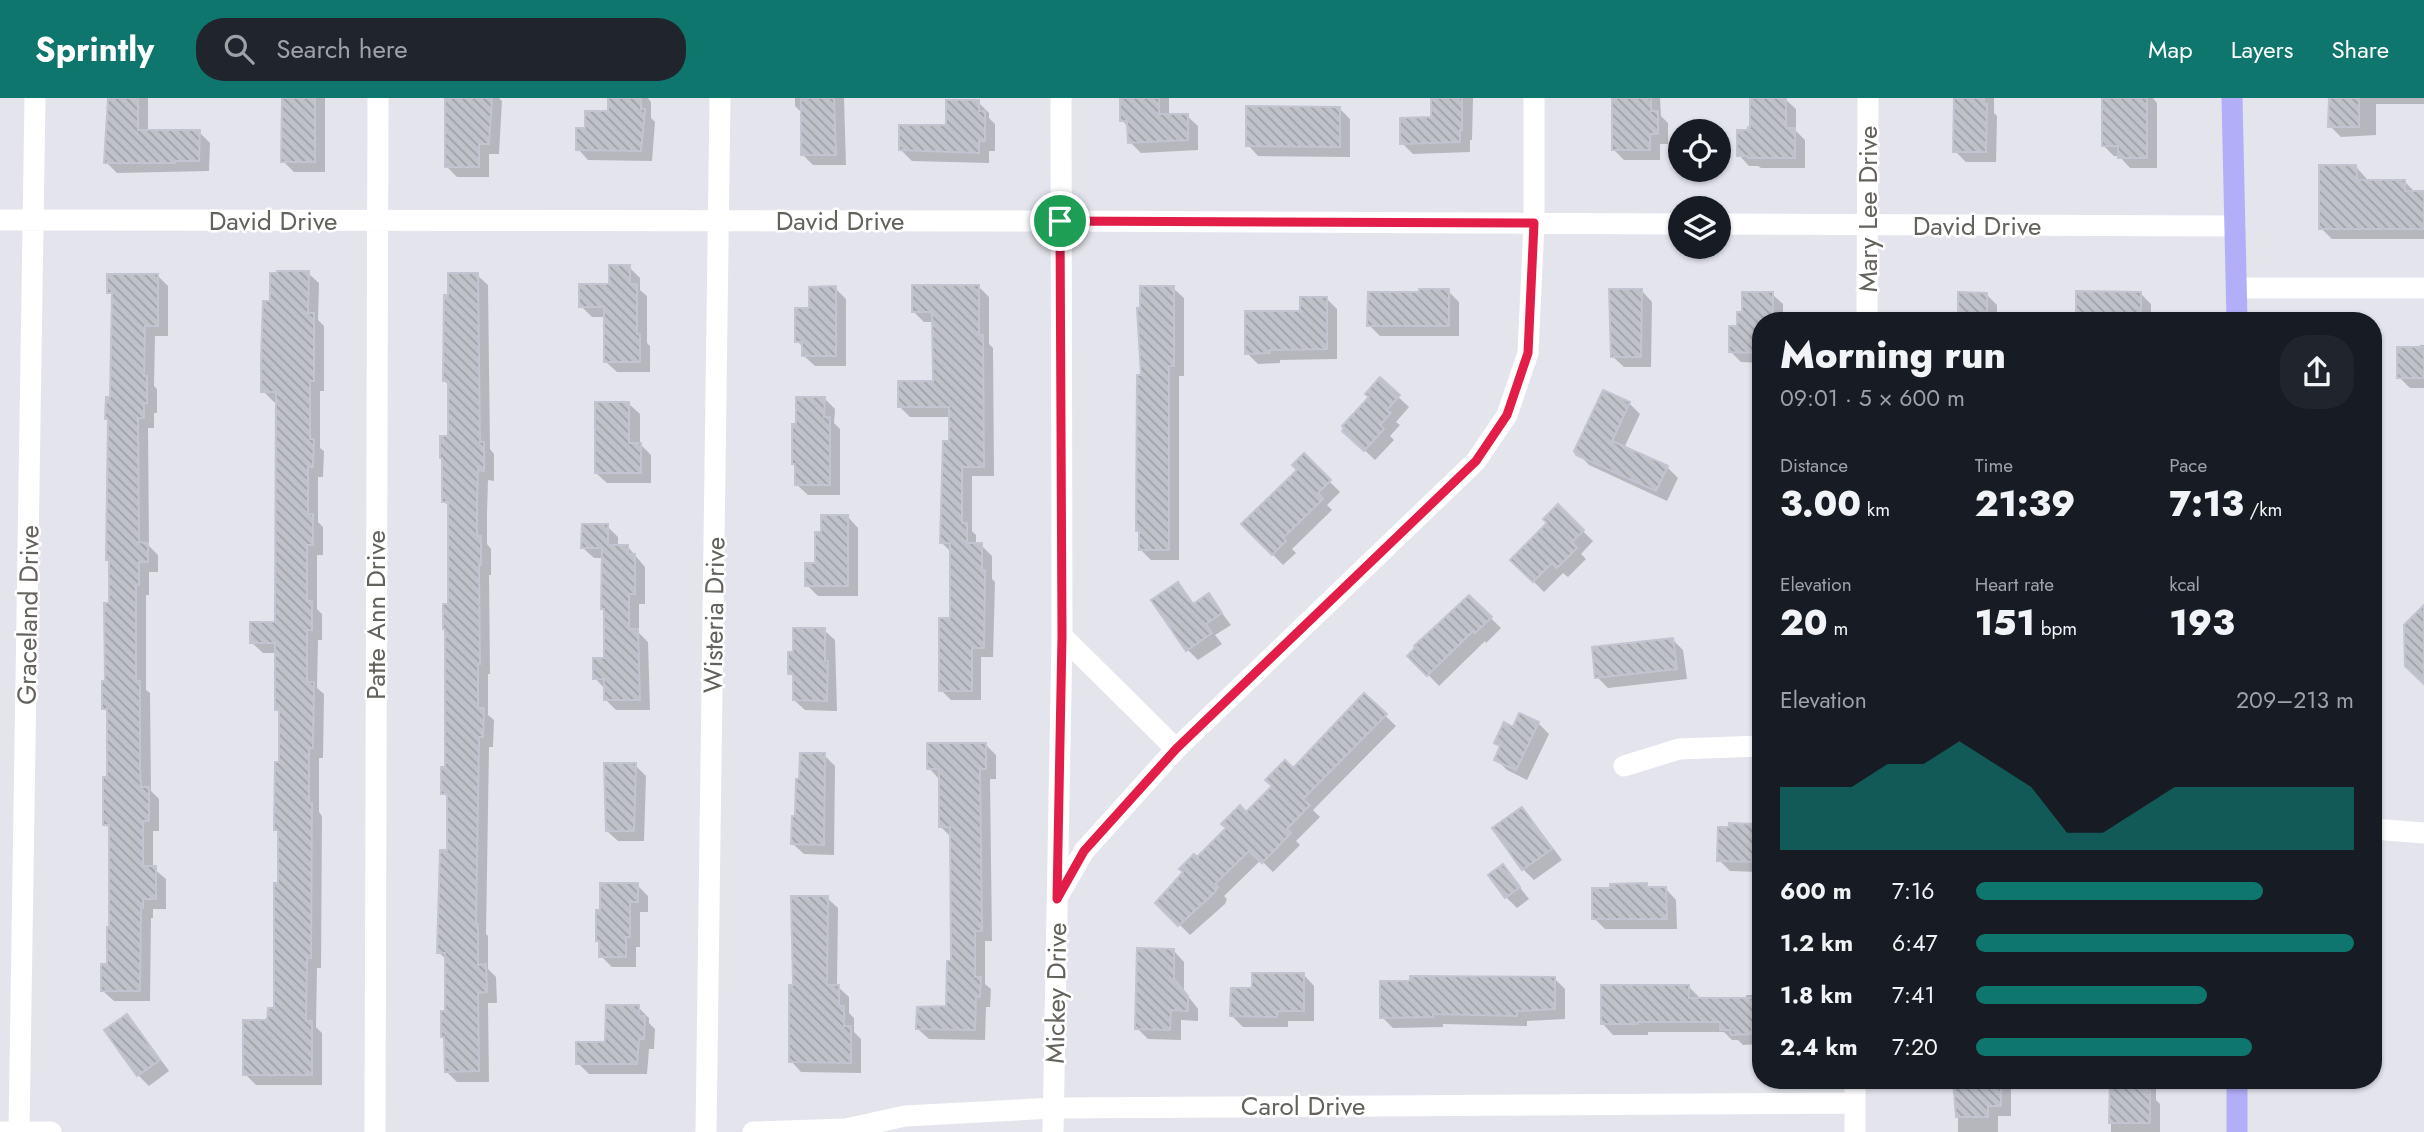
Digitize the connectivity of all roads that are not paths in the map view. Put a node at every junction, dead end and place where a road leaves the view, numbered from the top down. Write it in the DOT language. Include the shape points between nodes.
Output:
graph roads {
  1 [pos="35,98"];
  2 [pos="378,98"];
  3 [pos="720,98"];
  4 [pos="1061,98"];
  5 [pos="1534,98"];
  6 [pos="1868,98"];
  7 [pos="2232,98"];
  8 [pos="0,220"];
  9 [pos="34,220"];
  10 [pos="1060,221"];
  11 [pos="378,222"];
  12 [pos="720,222"];
  13 [pos="1534,223"];
  14 [pos="1668,224"];
  15 [pos="1731,224"];
  16 [pos="1867,225"];
  17 [pos="2235,226"];
  18 [pos="2237,288"];
  19 [pos="2424,288"];
  20 [pos="1867,312"];
  21 [pos="2237,312"];
  22 [pos="1062,636"];
  23 [pos="1752,746"];
  24 [pos="1176,749"];
  25 [pos="1624,766"];
  26 [pos="2382,830"];
  27 [pos="2424,833"];
  28 [pos="1057,899"];
  29 [pos="1855,1089"];
  30 [pos="2237,1089"];
  31 [pos="1855,1103"];
  32 [pos="1054,1108"];
  33 [pos="0,1132"];
  34 [pos="19,1132"];
  35 [pos="51,1132"];
  36 [pos="375,1132"];
  37 [pos="706,1132"];
  38 [pos="752,1132"];
  39 [pos="1053,1132"];
  40 [pos="1855,1132"];
  41 [pos="2238,1132"];
  1 -- 9 [label="street, Graceland Drive"];
  2 -- 11 [label="street, Patte Ann Drive"];
  3 -- 12 [label="street, Wisteria Drive"];
  4 -- 10 [label="street, Mickey Drive"];
  5 -- 13 [label="street"];
  6 -- 16 [label="street, Mary Lee Drive"];
  7 -- 17 [label="main road"];
  8 -- 9 [label="street, David Drive"];
  9 -- 11 [label="street, David Drive"];
  9 -- 34 [label="street, Graceland Drive"];
  10 -- 12 [label="street, David Drive"];
  10 -- 13 [label="street, David Drive"];
  10 -- 22 [label="street, Mickey Drive"];
  11 -- 12 [label="street, David Drive"];
  11 -- 36 [label="street, Patte Ann Drive"];
  12 -- 37 [label="street, Wisteria Drive"];
  13 -- 14 [label="street, David Drive"];
  13 -- 24 [label="street" via="1528,353 1507,415 1476,461"];
  15 -- 16 [label="street, David Drive"];
  16 -- 17 [label="street, David Drive"];
  16 -- 20 [label="street, Mary Lee Drive"];
  17 -- 18 [label="main road"];
  18 -- 19 [label="street"];
  18 -- 21 [label="main road"];
  22 -- 24 [label="street"];
  22 -- 28 [label="street, Mickey Drive"];
  23 -- 25 [label="street" via="1679,749"];
  24 -- 28 [label="street" via="1084,851"];
  26 -- 27 [label="street"];
  28 -- 32 [label="street, Mickey Drive"];
  29 -- 31 [label="street"];
  30 -- 41 [label="main road"];
  31 -- 32 [label="street, Carol Drive"];
  31 -- 40 [label="street"];
  32 -- 38 [label="street, Carol Drive" via="905,1116 846,1129"];
  32 -- 39 [label="street, Mickey Drive"];
  33 -- 34 [label="street"];
  34 -- 35 [label="street"];
}
